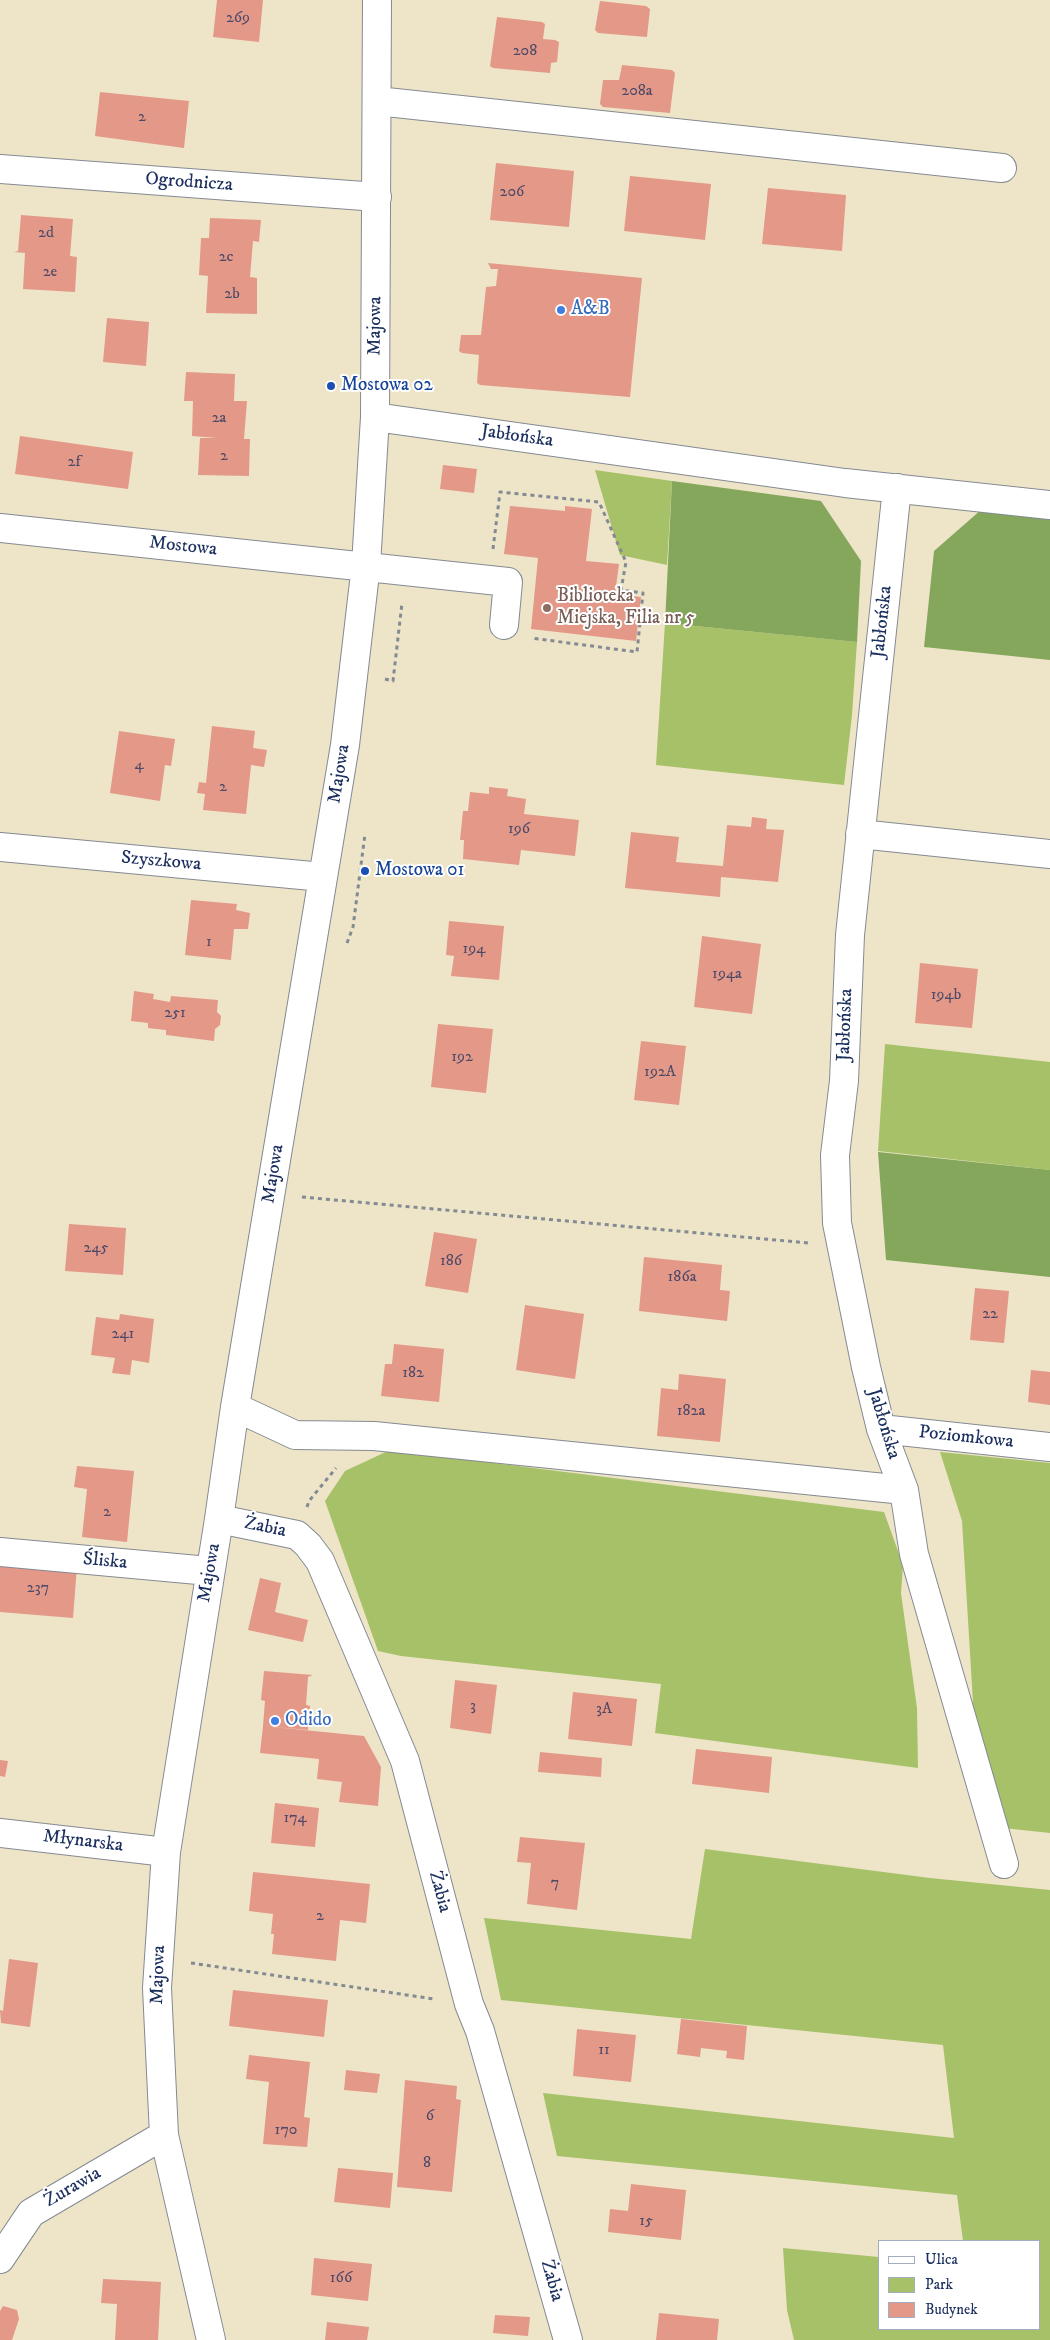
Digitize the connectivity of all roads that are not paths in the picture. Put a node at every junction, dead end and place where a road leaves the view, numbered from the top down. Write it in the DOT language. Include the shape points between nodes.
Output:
graph roads {
  1 [pos="377,0"];
  2 [pos="377,101"];
  3 [pos="0,168"];
  4 [pos="1002,168"];
  5 [pos="377,196"];
  6 [pos="375,417"];
  7 [pos="897,488"];
  8 [pos="1050,505"];
  9 [pos="0,528"];
  10 [pos="366,565"];
  11 [pos="504,625"];
  12 [pos="860,834"];
  13 [pos="0,847"];
  14 [pos="1050,854"];
  15 [pos="323,877"];
  16 [pos="235,1407"];
  17 [pos="882,1429"];
  18 [pos="1050,1447"];
  19 [pos="904,1490"];
  20 [pos="219,1519"];
  21 [pos="0,1552"];
  22 [pos="209,1571"];
  23 [pos="0,1833"];
  24 [pos="166,1852"];
  25 [pos="1004,1864"];
  26 [pos="164,2135"];
  27 [pos="0,2259"];
  28 [pos="211,2340"];
  29 [pos="568,2340"];
  1 -- 2 [label="street, Majowa"];
  2 -- 4 [label="street"];
  2 -- 5 [label="street, Majowa"];
  3 -- 5 [label="street, Ogrodnicza"];
  5 -- 6 [label="street, Majowa"];
  6 -- 7 [label="street, Jabłońska"];
  6 -- 10 [label="street, Majowa"];
  7 -- 8 [label="street, Jabłońska"];
  7 -- 12 [label="street, Jabłońska"];
  9 -- 10 [label="street, Mostowa"];
  10 -- 11 [label="street, Mostowa" via="508,582"];
  10 -- 15 [label="street, Majowa" via="344,745"];
  12 -- 14 [label="street"];
  12 -- 17 [label="street, Jabłońska" via="850,935 844,1081 835,1155 837,1223"];
  13 -- 15 [label="street, Szyszkowa"];
  15 -- 16 [label="street, Majowa"];
  16 -- 19 [label="street" via="295,1435 374,1436"];
  16 -- 20 [label="street, Majowa"];
  17 -- 18 [label="street, Poziomkowa"];
  17 -- 19 [label="street, Jabłońska"];
  19 -- 25 [label="street, Jabłońska" via="914,1554"];
  20 -- 22 [label="street, Majowa"];
  20 -- 29 [label="street, Żabia" via="297,1535 320,1561 405,1761 469,2004 480,2031"];
  21 -- 22 [label="street, Śliska"];
  22 -- 24 [label="street, Majowa"];
  23 -- 24 [label="street, Młynarska"];
  24 -- 26 [label="street, Majowa" via="157,1988"];
  26 -- 27 [label="street, Żurawia" via="31,2213"];
  26 -- 28 [label="street, Majowa"];
}
